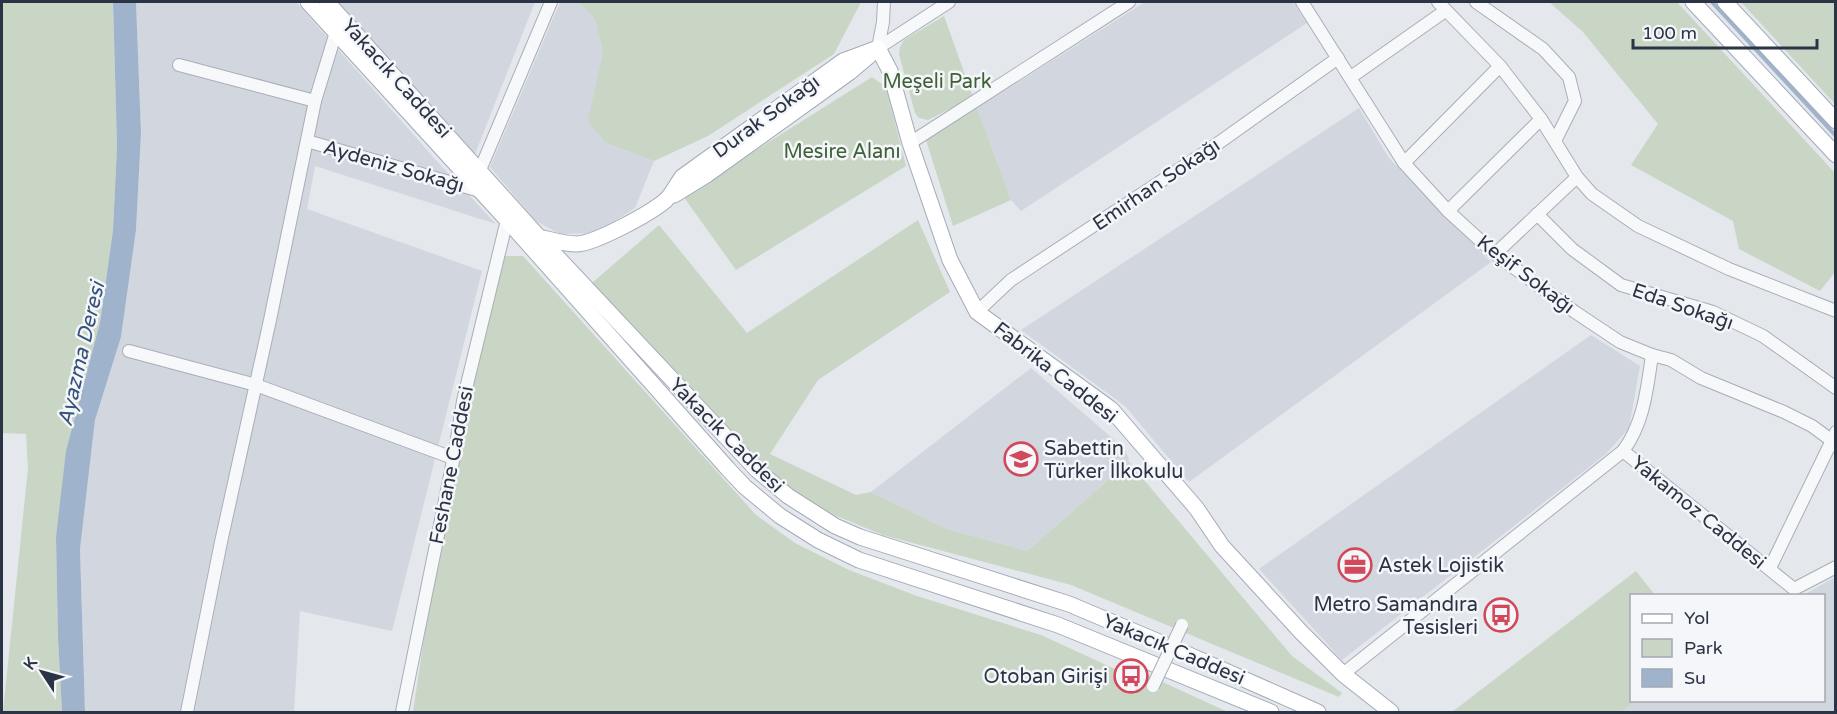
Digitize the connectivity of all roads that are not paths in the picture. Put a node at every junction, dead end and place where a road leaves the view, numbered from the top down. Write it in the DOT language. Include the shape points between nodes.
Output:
graph roads {
  1 [pos="308,2"];
  2 [pos="327,2"];
  3 [pos="551,2"];
  4 [pos="884,2"];
  5 [pos="949,2"];
  6 [pos="1129,2"];
  7 [pos="1302,2"];
  8 [pos="1476,2"];
  9 [pos="1694,2"];
  10 [pos="1725,2"];
  11 [pos="1442,6"];
  12 [pos="336,32"];
  13 [pos="878,48"];
  14 [pos="1338,58"];
  15 [pos="179,65"];
  16 [pos="1500,66"];
  17 [pos="1351,76"];
  18 [pos="315,101"];
  19 [pos="1541,120"];
  20 [pos="1836,121"];
  21 [pos="307,141"];
  22 [pos="1555,141"];
  23 [pos="910,143"];
  24 [pos="1836,155"];
  25 [pos="1404,163"];
  26 [pos="480,170"];
  27 [pos="1578,177"];
  28 [pos="480,191"];
  29 [pos="1448,211"];
  30 [pos="1537,214"];
  31 [pos="507,220"];
  32 [pos="539,237"];
  33 [pos="1496,254"];
  34 [pos="1836,311"];
  35 [pos="978,312"];
  36 [pos="129,351"];
  37 [pos="1652,356"];
  38 [pos="256,386"];
  39 [pos="1836,388"];
  40 [pos="1834,439"];
  41 [pos="1623,451"];
  42 [pos="453,458"];
  43 [pos="1836,567"];
  44 [pos="1770,568"];
  45 [pos="1182,625"];
  46 [pos="1343,674"];
  47 [pos="1154,686"];
  48 [pos="187,712"];
  49 [pos="402,712"];
  50 [pos="1271,712"];
  51 [pos="1318,712"];
  52 [pos="1391,712"];
  1 -- 12 [label="main road, Yakacık Caddesi"];
  2 -- 26 [label="main road, Yakacık Caddesi"];
  3 -- 26 [label="street"];
  4 -- 13 [label="street"];
  5 -- 13 [label="street, Durak Sokağı"];
  6 -- 23 [label="street"];
  7 -- 14 [label="street, Keşif Sokağı"];
  8 -- 22 [label="street" via="1543,49 1569,77 1575,101"];
  9 -- 24 [label="main road"];
  10 -- 20 [label="main road"];
  11 -- 16 [label="street"];
  11 -- 17 [label="street"];
  12 -- 18 [label="street"];
  12 -- 28 [label="main road, Yakacık Caddesi"];
  13 -- 23 [label="main road, Fabrika Caddesi" via="890,71"];
  13 -- 32 [label="main road, Durak Sokağı" via="708,174 626,225 578,244"];
  14 -- 17 [label="street, Keşif Sokağı"];
  14 -- 35 [label="street, Emirhan Sokağı" via="1210,149 1011,280"];
  15 -- 18 [label="street"];
  16 -- 19 [label="street"];
  16 -- 25 [label="street"];
  17 -- 25 [label="street, Keşif Sokağı"];
  18 -- 21 [label="street"];
  19 -- 22 [label="street"];
  19 -- 29 [label="street"];
  21 -- 28 [label="street, Aydeniz Sokağı"];
  21 -- 38 [label="street"];
  22 -- 27 [label="street"];
  23 -- 35 [label="main road, Fabrika Caddesi" via="950,260"];
  25 -- 29 [label="street, Keşif Sokağı"];
  26 -- 32 [label="main road, Yakacık Caddesi"];
  27 -- 30 [label="street"];
  27 -- 34 [label="street" via="1592,194 1638,226 1729,269"];
  28 -- 31 [label="main road, Yakacık Caddesi"];
  29 -- 33 [label="street, Keşif Sokağı"];
  30 -- 33 [label="street"];
  30 -- 39 [label="street, Eda Sokağı" via="1572,249 1621,285 1723,316 1763,336"];
  31 -- 42 [label="street, Feshane Caddesi"];
  31 -- 50 [label="main road, Yakacık Caddesi" via="745,487 795,526 859,560 1058,625"];
  32 -- 51 [label="main road, Yakacık Caddesi" via="757,470 834,526 876,544 1069,604"];
  33 -- 37 [label="street, Keşif Sokağı" via="1620,342"];
  35 -- 46 [label="main road, Fabrika Caddesi" via="1111,410 1197,509 1222,546"];
  36 -- 38 [label="street"];
  37 -- 40 [label="street, Keşif Sokağı" via="1671,360 1701,378 1784,412"];
  37 -- 41 [label="street" via="1645,405"];
  38 -- 42 [label="street"];
  38 -- 48 [label="street"];
  40 -- 44 [label="street"];
  41 -- 44 [label="street, Yakamoz Caddesi"];
  41 -- 46 [label="street"];
  42 -- 49 [label="street, Feshane Caddesi"];
  43 -- 44 [label="street, Yakamoz Caddesi" via="1794,589"];
  45 -- 47 [label="street, bridge"];
  46 -- 52 [label="main road, Fabrika Caddesi"];
}
